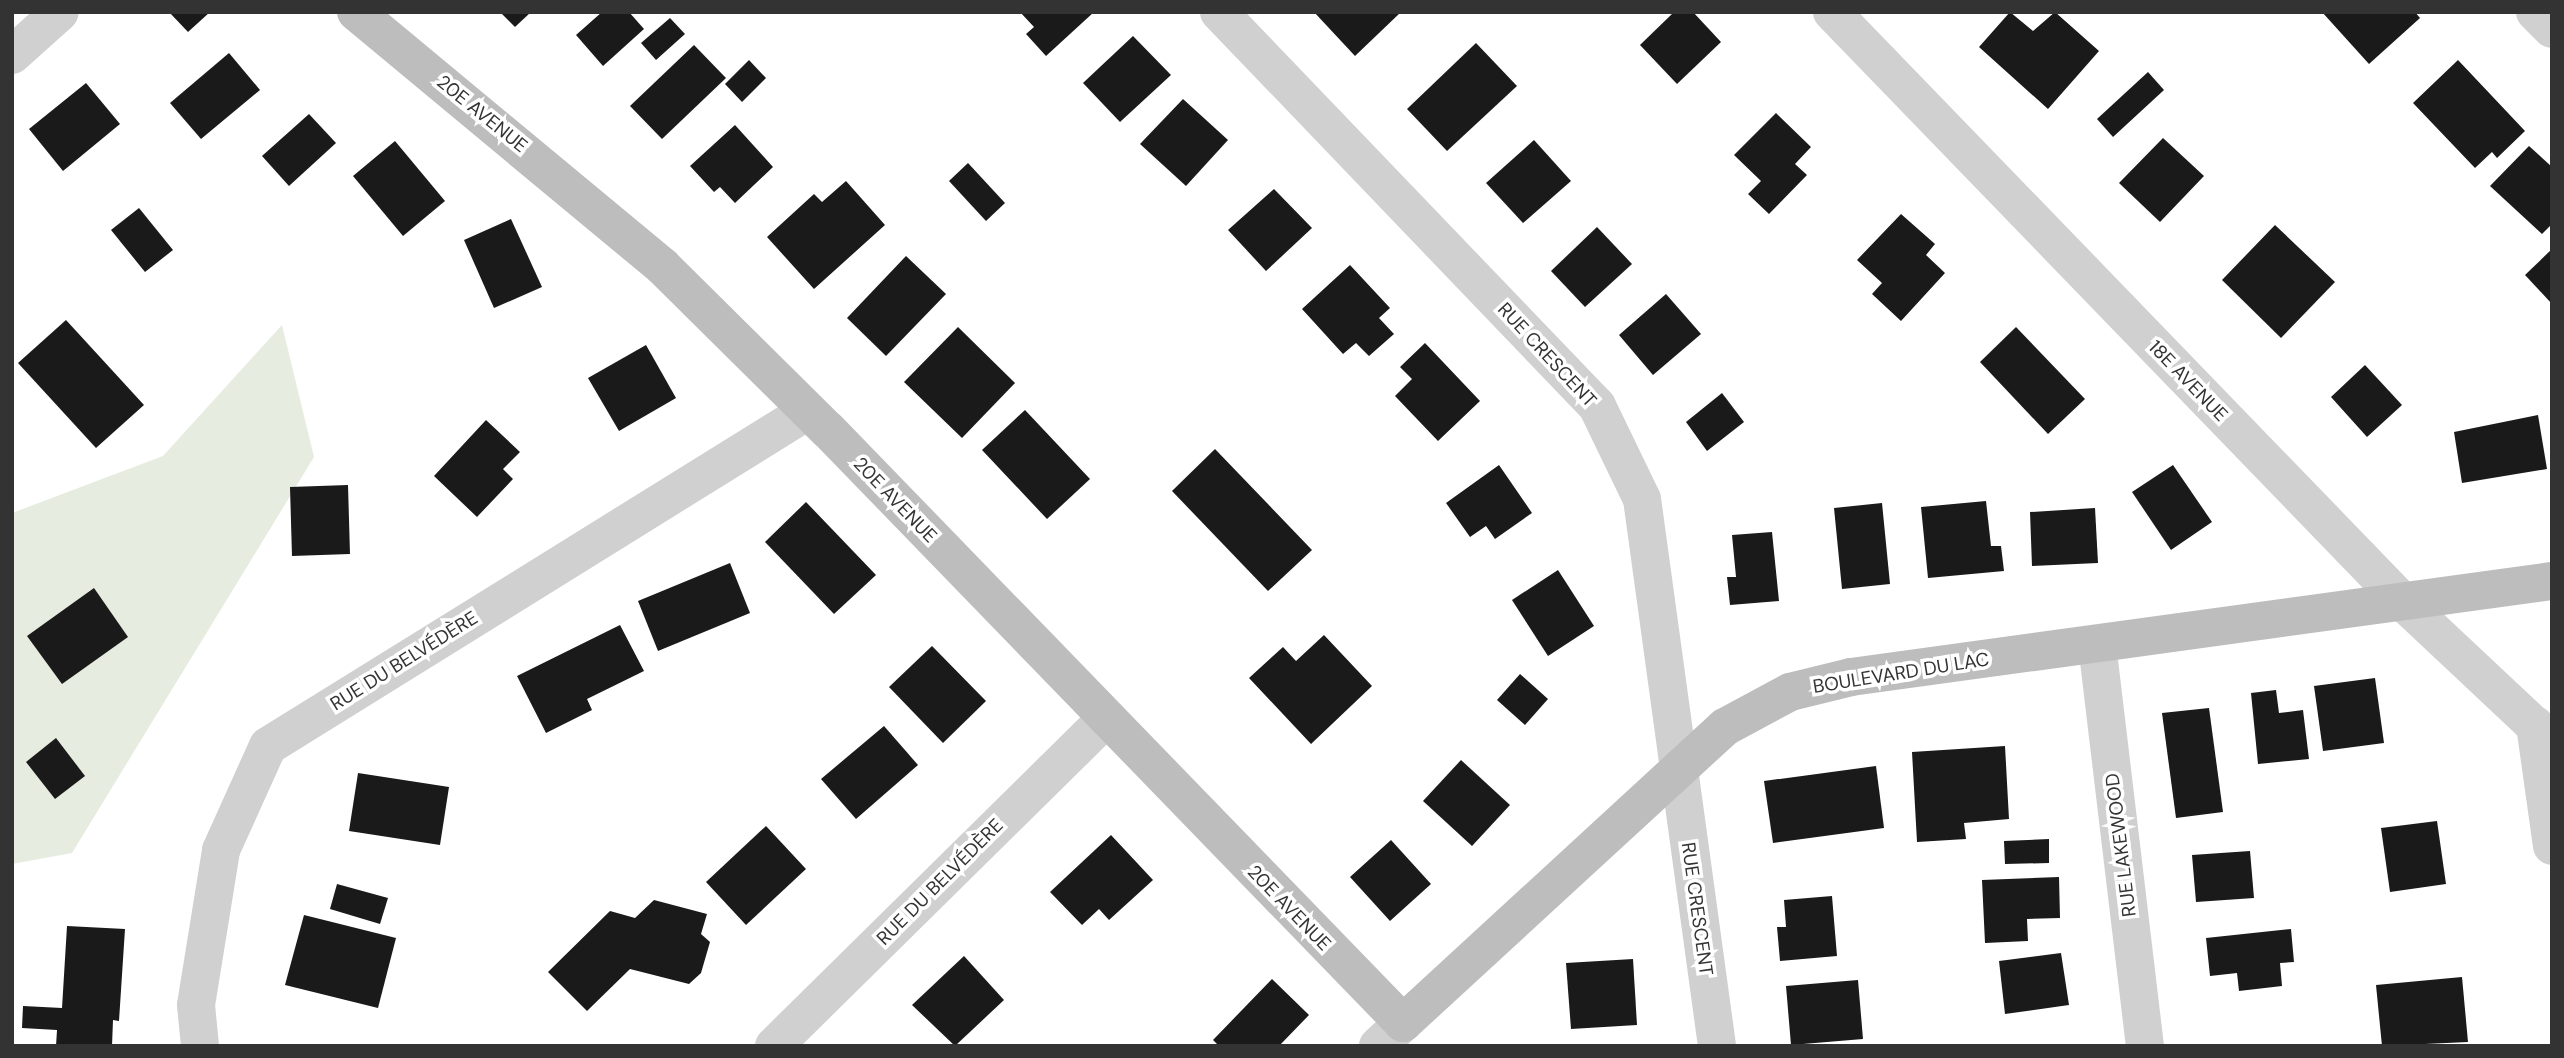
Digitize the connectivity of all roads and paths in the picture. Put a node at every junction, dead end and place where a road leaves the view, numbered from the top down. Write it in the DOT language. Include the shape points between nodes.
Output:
graph roads {
  1 [pos="60,12"];
  2 [pos="356,12"];
  3 [pos="1219,12"];
  4 [pos="1832,12"];
  5 [pos="2535,12"];
  6 [pos="2552,29"];
  7 [pos="12,55"];
  8 [pos="806,412"];
  9 [pos="2552,581"];
  10 [pos="2404,603"];
  11 [pos="2097,644"];
  12 [pos="1107,719"];
  13 [pos="2543,734"];
  14 [pos="1678,771"];
  15 [pos="2552,846"];
  16 [pos="1391,1034"];
  17 [pos="200,1046"];
  18 [pos="774,1046"];
  19 [pos="1717,1046"];
  20 [pos="2145,1046"];
  1 -- 7 [label="street"];
  2 -- 8 [label="street, 20E AVENUE" via="662,266"];
  3 -- 14 [label="street, RUE CRESCENT" via="1597,406 1642,499"];
  4 -- 10 [label="street, 18E AVENUE"];
  5 -- 6 [label="street"];
  8 -- 12 [label="street, 20E AVENUE"];
  8 -- 17 [label="street, RUE DU BELVÉDÈRE" via="268,746 221,849 196,1005"];
  9 -- 10 [label="street, BOULEVARD DU LAC"];
  10 -- 11 [label="street, BOULEVARD DU LAC"];
  10 -- 13 [label="street, 18E AVENUE"];
  11 -- 14 [label="street, BOULEVARD DU LAC" via="1852,677 1790,692 1725,727"];
  11 -- 20 [label="street, RUE LAKEWOOD"];
  12 -- 16 [label="street, 20E AVENUE"];
  12 -- 18 [label="street, RUE DU BELVÉDÈRE"];
  13 -- 15 [label="street"];
  14 -- 16 [label="street, BOULEVARD DU LAC"];
  14 -- 19 [label="street, RUE CRESCENT"];
}
